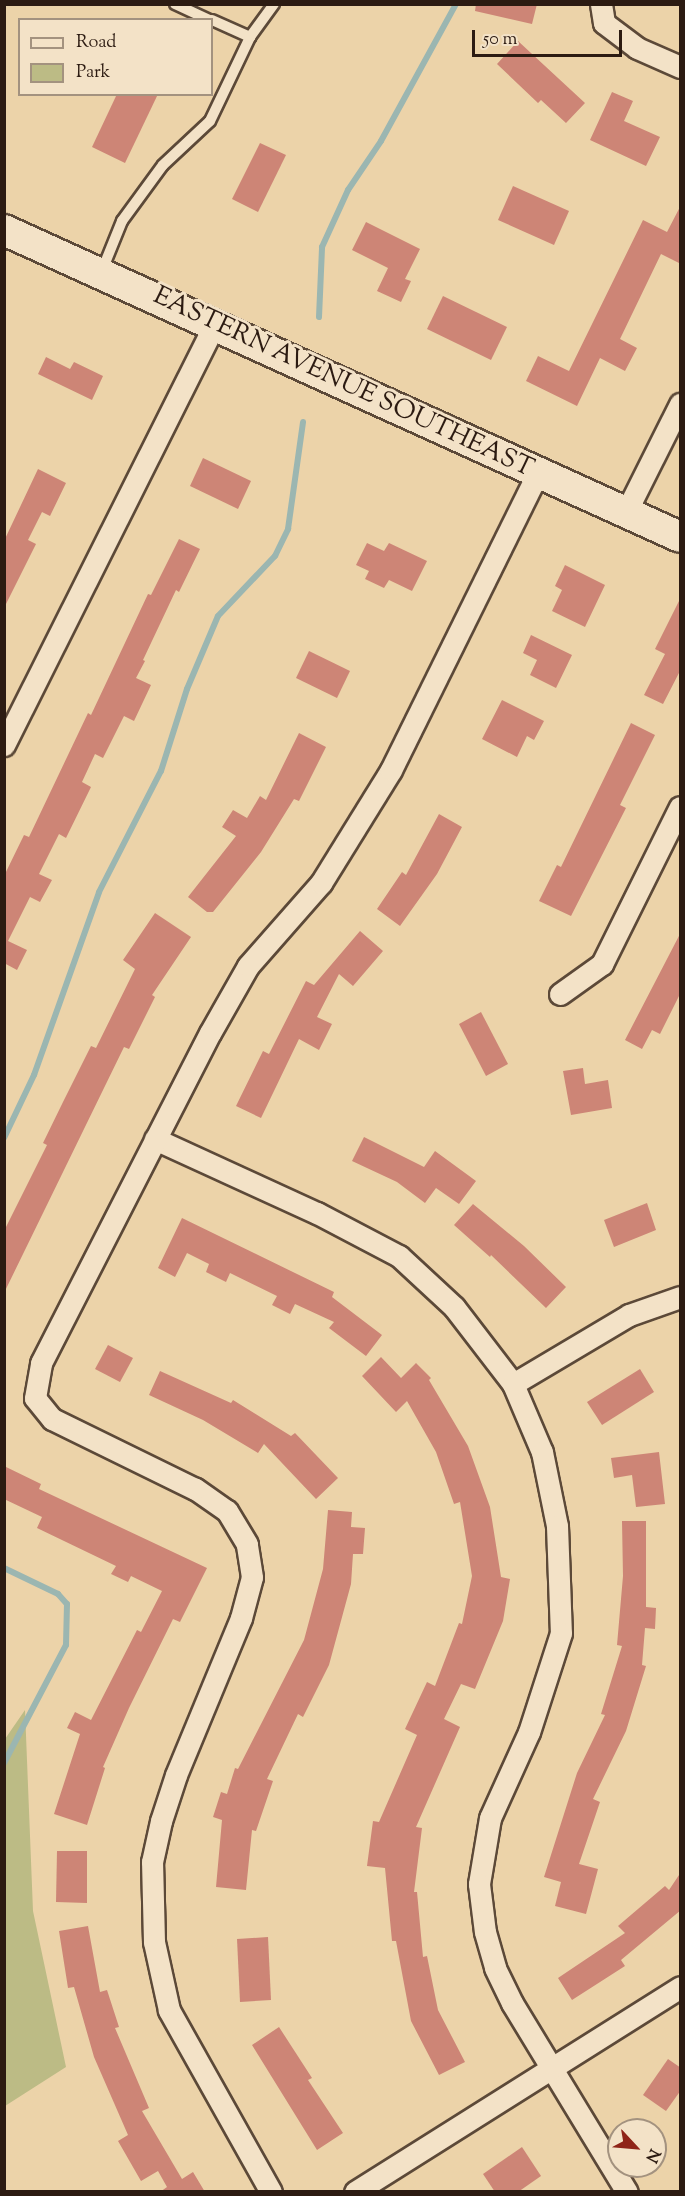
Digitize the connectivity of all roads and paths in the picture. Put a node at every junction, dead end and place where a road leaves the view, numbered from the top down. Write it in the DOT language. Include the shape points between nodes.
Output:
graph roads {
  1 [pos="175,4"];
  2 [pos="274,4"];
  3 [pos="601,4"];
  4 [pos="206,18"];
  5 [pos="213,21"];
  6 [pos="250,37"];
  7 [pos="681,67"];
  8 [pos="4,230"];
  9 [pos="101,273"];
  10 [pos="215,324"];
  11 [pos="681,404"];
  12 [pos="538,472"];
  13 [pos="626,512"];
  14 [pos="681,537"];
  15 [pos="4,745"];
  16 [pos="681,807"];
  17 [pos="560,994"];
  18 [pos="155,1139"];
  19 [pos="681,1297"];
  20 [pos="513,1384"];
  21 [pos="681,1987"];
  22 [pos="551,2070"];
  23 [pos="271,2192"];
  24 [pos="355,2192"];
  25 [pos="627,2192"];
  1 -- 4 [label="lane"];
  2 -- 6 [label="lane"];
  3 -- 7 [label="street" via="604,23 637,48"];
  5 -- 6 [label="lane"];
  6 -- 9 [label="lane" via="210,122 163,165 122,221"];
  8 -- 9 [label="street, EASTERN AVENUE SOUTHEAST"];
  9 -- 10 [label="street, EASTERN AVENUE SOUTHEAST"];
  10 -- 12 [label="street, EASTERN AVENUE SOUTHEAST"];
  10 -- 15 [label="street"];
  11 -- 13 [label="street"];
  12 -- 13 [label="street, EASTERN AVENUE SOUTHEAST"];
  12 -- 18 [label="street" via="392,770 321,883 248,966"];
  13 -- 14 [label="street, EASTERN AVENUE SOUTHEAST"];
  16 -- 17 [label="street" via="602,964"];
  18 -- 20 [label="street" via="399,1256 454,1307"];
  18 -- 23 [label="street" via="41,1363 35,1398 52,1419 195,1489 227,1511 247,1544 252,1577 241,1618 161,1821 152,1862 154,1942 169,2010"];
  19 -- 20 [label="street" via="629,1315"];
  20 -- 22 [label="street" via="543,1452 557,1526 561,1633 529,1732 490,1818 478,1884 495,1968"];
  21 -- 22 [label="street"];
  22 -- 24 [label="street"];
  22 -- 25 [label="street"];
}
